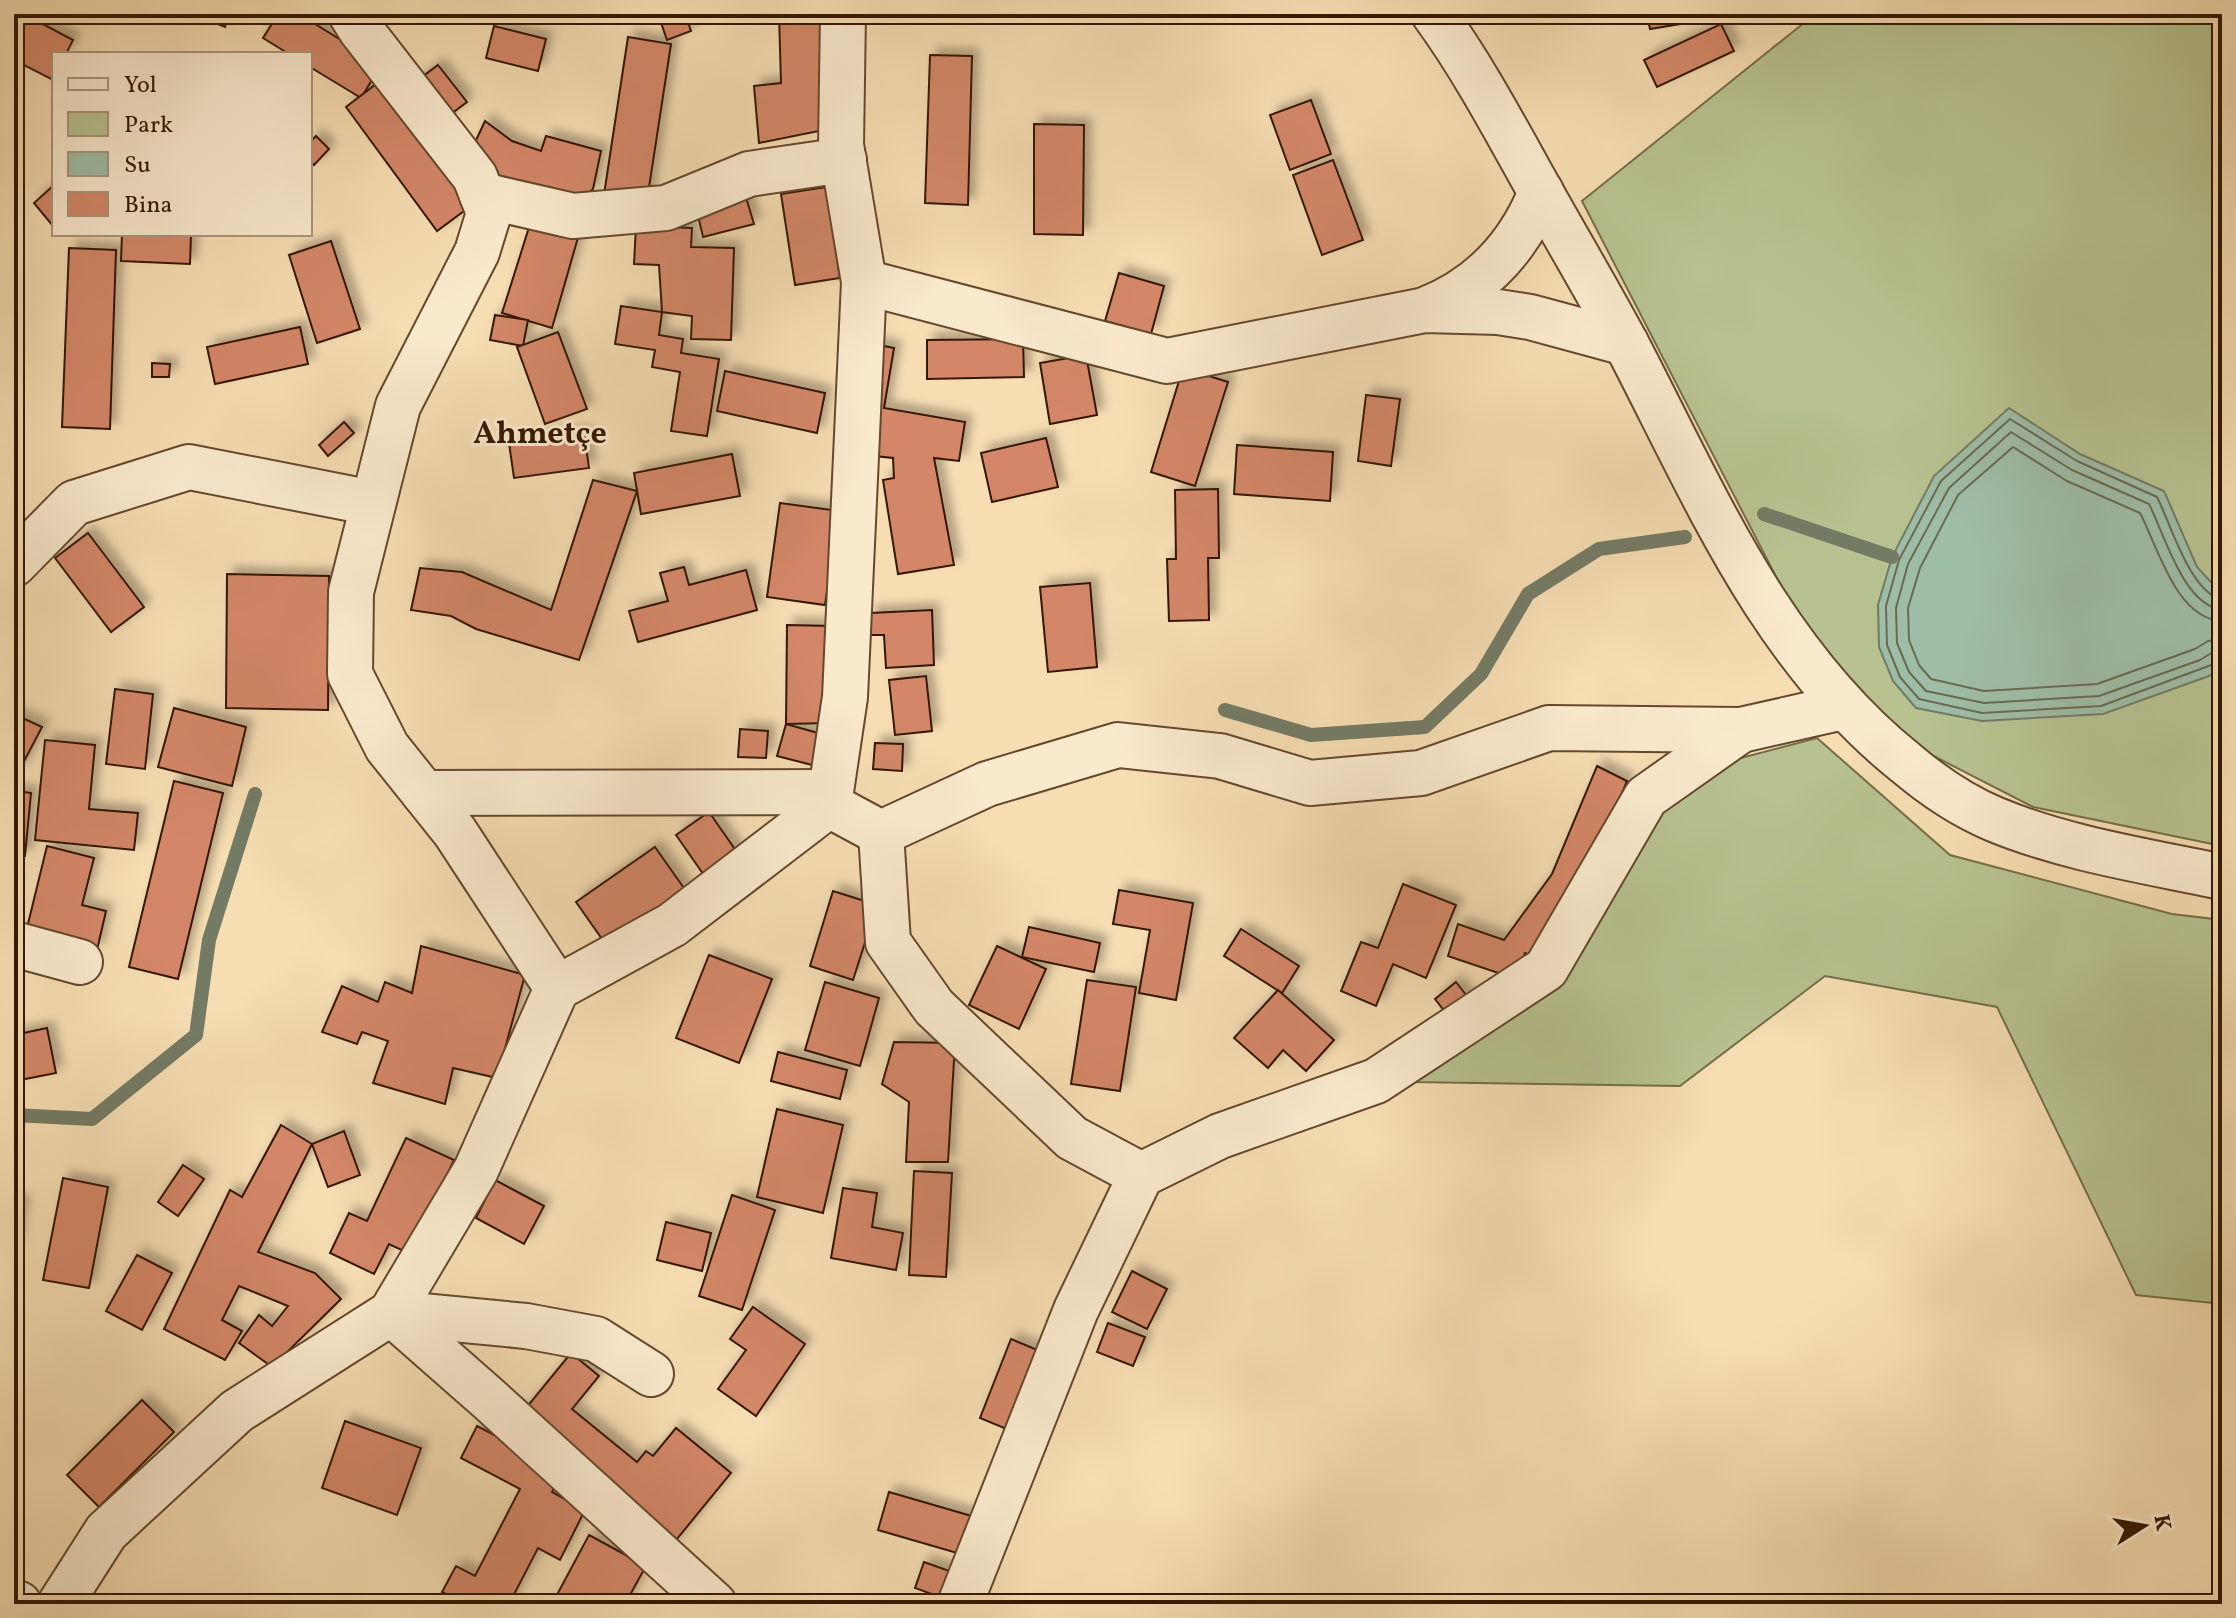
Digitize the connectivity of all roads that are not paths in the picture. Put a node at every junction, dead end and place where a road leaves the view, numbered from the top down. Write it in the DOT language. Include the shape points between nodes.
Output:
graph roads {
  1 [pos="330,14"];
  2 [pos="351,14"];
  3 [pos="843,14"];
  4 [pos="1434,14"];
  5 [pos="394,71"];
  6 [pos="844,160"];
  7 [pos="1541,192"];
  8 [pos="482,195"];
  9 [pos="864,282"];
  10 [pos="1425,310"];
  11 [pos="1626,343"];
  12 [pos="373,503"];
  13 [pos="14,564"];
  14 [pos="1843,707"];
  15 [pos="1741,730"];
  16 [pos="424,793"];
  17 [pos="830,799"];
  18 [pos="881,833"];
  19 [pos="2222,877"];
  20 [pos="14,944"];
  21 [pos="80,962"];
  22 [pos="557,988"];
  23 [pos="1141,1175"];
  24 [pos="391,1313"];
  25 [pos="651,1374"];
  26 [pos="60,1604"];
  27 [pos="714,1604"];
  28 [pos="960,1604"];
  1 -- 5 [label="street"];
  2 -- 5 [label="street"];
  3 -- 6 [label="street"];
  4 -- 7 [label="street"];
  5 -- 8 [label="street" via="475,177"];
  6 -- 8 [label="street" via="749,174 666,208 573,216"];
  6 -- 9 [label="street"];
  7 -- 10 [label="street" via="1523,231 1494,268 1468,289"];
  7 -- 11 [label="street"];
  8 -- 12 [label="street" via="489,213 477,252 398,406"];
  9 -- 10 [label="street" via="1167,361"];
  9 -- 17 [label="street" via="845,697"];
  10 -- 11 [label="street" via="1530,317"];
  11 -- 14 [label="street" via="1732,550 1809,668"];
  12 -- 13 [label="street" via="189,467 74,503"];
  12 -- 16 [label="street" via="351,592 350,674 387,747"];
  14 -- 15 [label="street"];
  14 -- 19 [label="street" via="1919,774 1994,819"];
  15 -- 18 [label="street" via="1549,728 1421,773 1310,783 1220,756 1118,745 987,784"];
  15 -- 23 [label="street" via="1646,797 1546,969 1376,1081 1220,1136"];
  16 -- 17 [label="street"];
  16 -- 22 [label="street"];
  17 -- 18 [label="street"];
  17 -- 22 [label="street" via="672,925"];
  18 -- 23 [label="street" via="888,942 934,1007 1072,1138"];
  20 -- 21 [label="street"];
  22 -- 24 [label="street" via="476,1170"];
  23 -- 28 [label="street" via="1076,1310"];
  24 -- 25 [label="street" via="526,1326 596,1339"];
  24 -- 26 [label="street" via="237,1411 106,1532"];
  24 -- 27 [label="street"];
}
